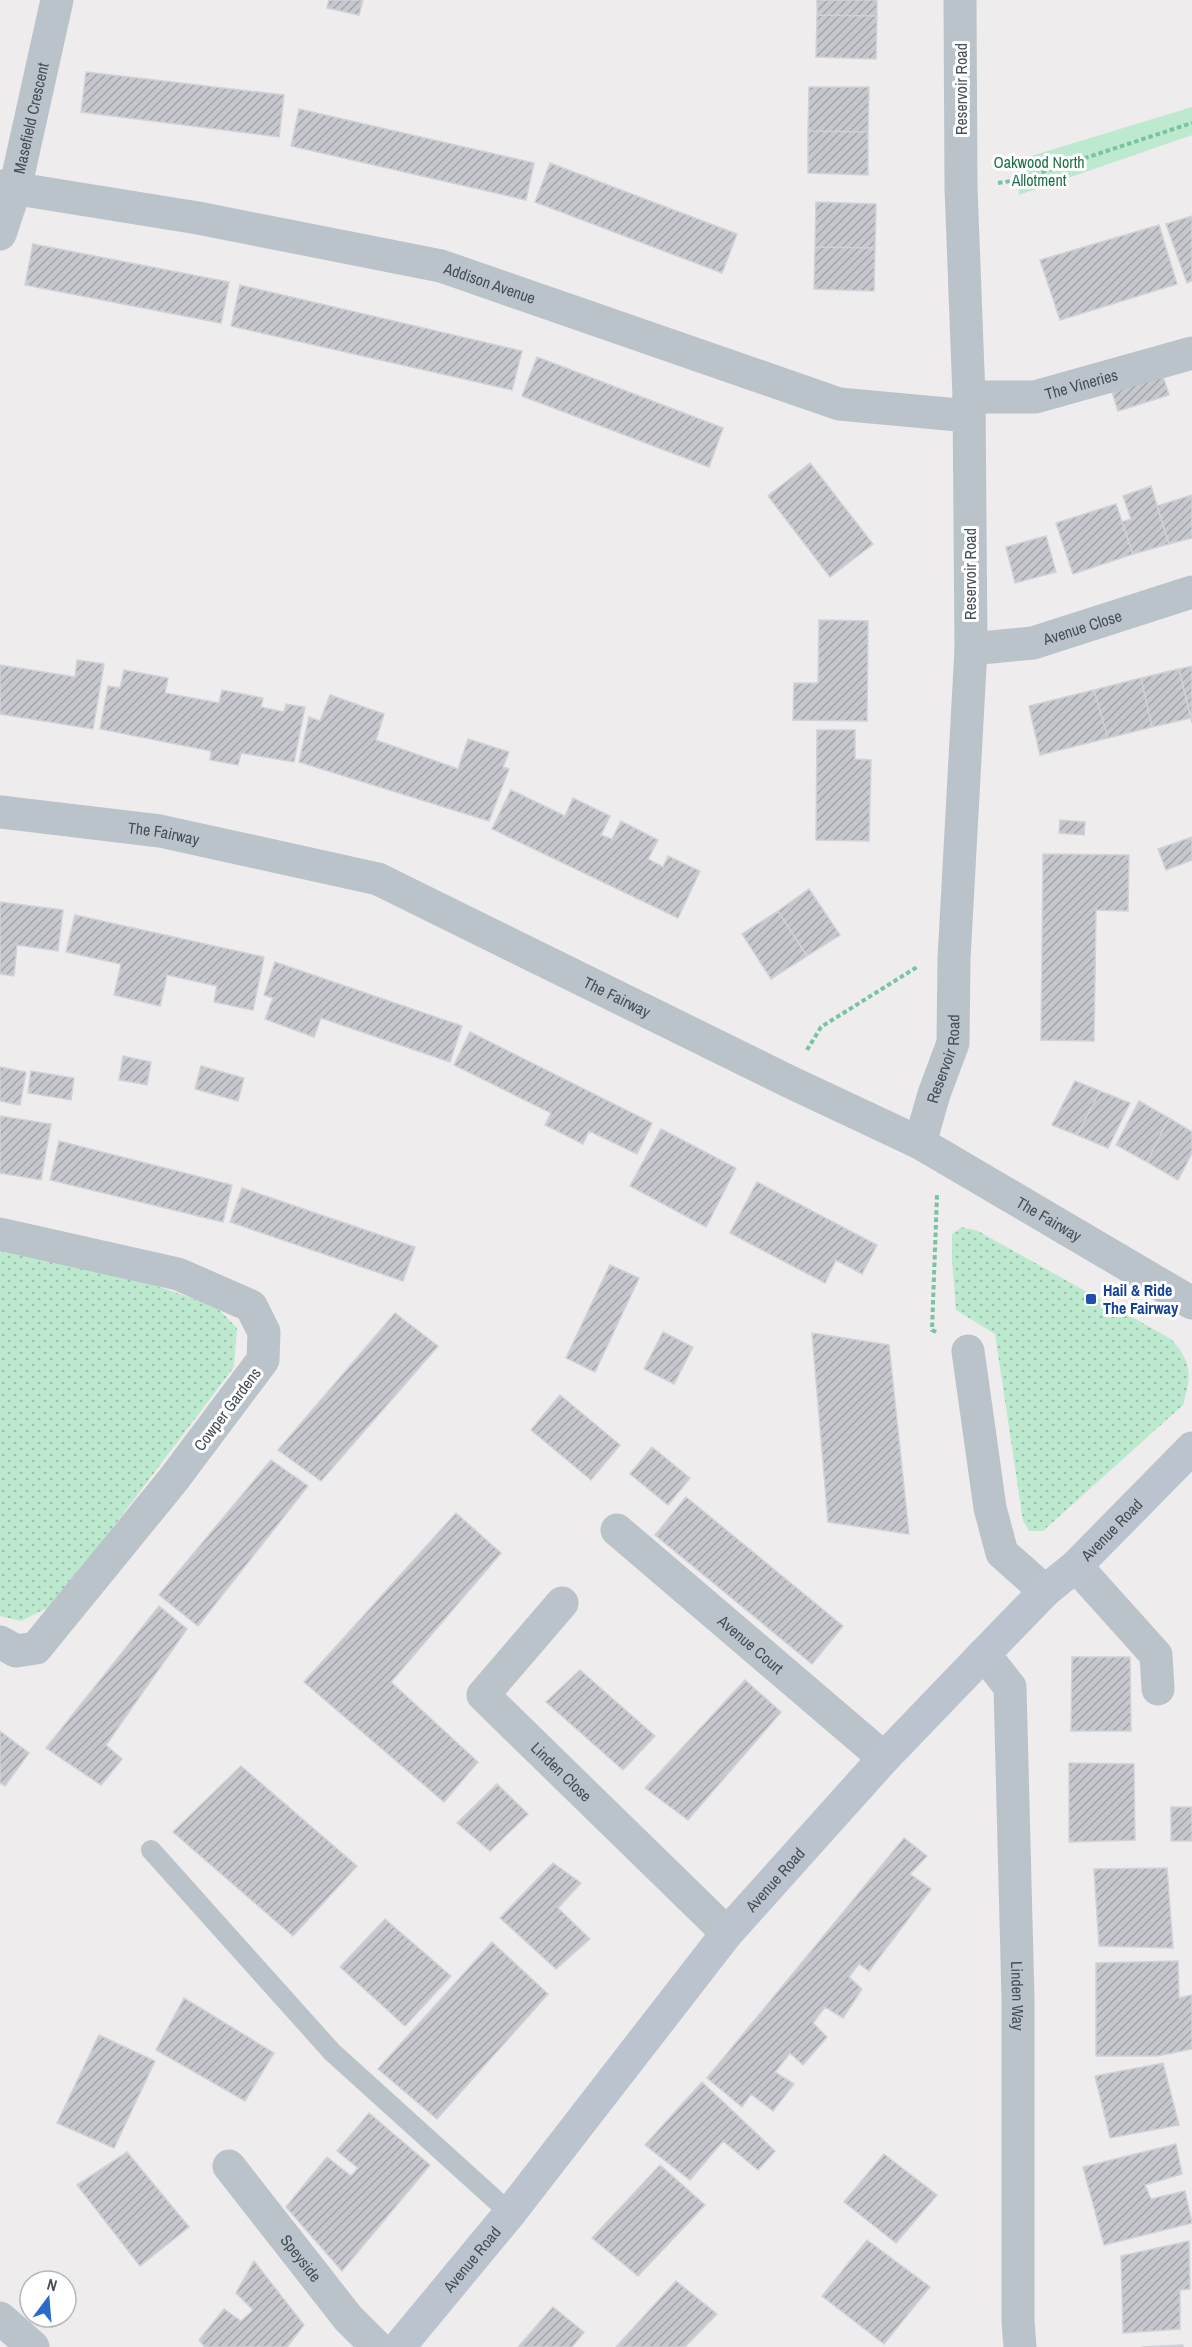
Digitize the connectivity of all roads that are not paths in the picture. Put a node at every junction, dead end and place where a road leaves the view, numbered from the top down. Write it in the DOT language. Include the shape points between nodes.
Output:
graph roads {
  1 [pos="57,0"];
  2 [pos="960,0"];
  3 [pos="7,187"];
  4 [pos="0,234"];
  5 [pos="1192,353"];
  6 [pos="969,406"];
  7 [pos="1192,592"];
  8 [pos="970,650"];
  9 [pos="0,812"];
  10 [pos="929,1149"];
  11 [pos="0,1234"];
  12 [pos="1192,1303"];
  13 [pos="968,1351"];
  14 [pos="1192,1448"];
  15 [pos="617,1530"];
  16 [pos="1076,1566"];
  17 [pos="1045,1591"];
  18 [pos="562,1604"];
  19 [pos="0,1642"];
  20 [pos="984,1654"];
  21 [pos="1158,1689"];
  22 [pos="884,1758"];
  23 [pos="151,1850"];
  24 [pos="727,1933"];
  25 [pos="229,2166"];
  26 [pos="510,2213"];
  27 [pos="0,2318"];
  28 [pos="33,2347"];
  29 [pos="377,2347"];
  30 [pos="399,2347"];
  31 [pos="1020,2347"];
  1 -- 3 [label="street, Masefield Crescent"];
  2 -- 6 [label="street, Reservoir Road" via="961,188"];
  3 -- 4 [label="street, Masefield Crescent"];
  3 -- 6 [label="street, Addison Avenue" via="198,218 441,266 839,404"];
  5 -- 6 [label="street, The Vineries" via="1035,397"];
  6 -- 8 [label="street, Reservoir Road"];
  7 -- 8 [label="street, Avenue Close" via="1033,643"];
  8 -- 10 [label="street, Reservoir Road" via="953,1043 934,1094"];
  9 -- 10 [label="street, The Fairway" via="160,831 378,879"];
  10 -- 12 [label="street, The Fairway"];
  11 -- 19 [label="street, Cowper Gardens" via="178,1274 251,1306 264,1332 263,1360 173,1480 36,1648 16,1651"];
  13 -- 17 [label="street" via="990,1508 1002,1553"];
  14 -- 16 [label="street, Avenue Road"];
  15 -- 22 [label="street, Avenue Court"];
  16 -- 17 [label="street, Avenue Road"];
  16 -- 21 [label="street" via="1156,1655"];
  17 -- 20 [label="street, Avenue Road"];
  18 -- 24 [label="street, Linden Close" via="483,1695"];
  20 -- 22 [label="street, Avenue Road"];
  20 -- 31 [label="street, Linden Way" via="1010,1688 1018,1999"];
  22 -- 24 [label="street, Avenue Road"];
  23 -- 26 [label="lane" via="332,2052"];
  24 -- 26 [label="street, Avenue Road"];
  25 -- 29 [label="street, Speyside" via="348,2318"];
  26 -- 30 [label="street, Avenue Road"];
  27 -- 28 [label="street"];
}
